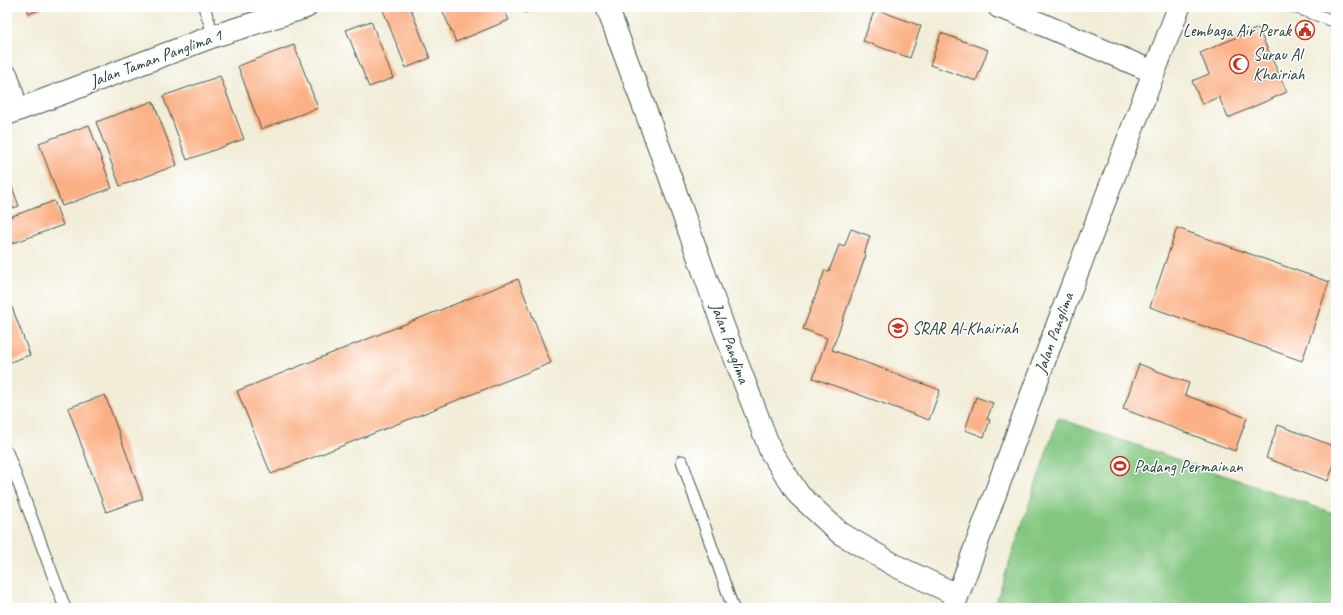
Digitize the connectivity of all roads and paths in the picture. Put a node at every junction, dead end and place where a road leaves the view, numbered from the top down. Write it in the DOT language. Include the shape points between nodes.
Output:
graph roads {
  1 [pos="204,7"];
  2 [pos="306,7"];
  3 [pos="607,7"];
  4 [pos="999,7"];
  5 [pos="1179,7"];
  6 [pos="1295,7"];
  7 [pos="1336,22"];
  8 [pos="214,36"];
  9 [pos="1154,72"];
  10 [pos="7,76"];
  11 [pos="12,112"];
  12 [pos="7,452"];
  13 [pos="682,461"];
  14 [pos="956,601"];
  15 [pos="65,608"];
  16 [pos="733,608"];
  1 -- 8 [label="lane"];
  2 -- 8 [label="street, Jalan Taman Panglima 1"];
  3 -- 14 [label="street, Jalan Panglima" via="771,452 799,495 840,533"];
  4 -- 9 [label="street"];
  5 -- 9 [label="street, Jalan Panglima"];
  6 -- 7 [label="lane"];
  8 -- 11 [label="street, Jalan Taman Panglima 1"];
  9 -- 14 [label="street, Jalan Panglima" via="1067,298"];
  10 -- 11 [label="street"];
  12 -- 15 [label="lane"];
  13 -- 16 [label="lane"];
}
